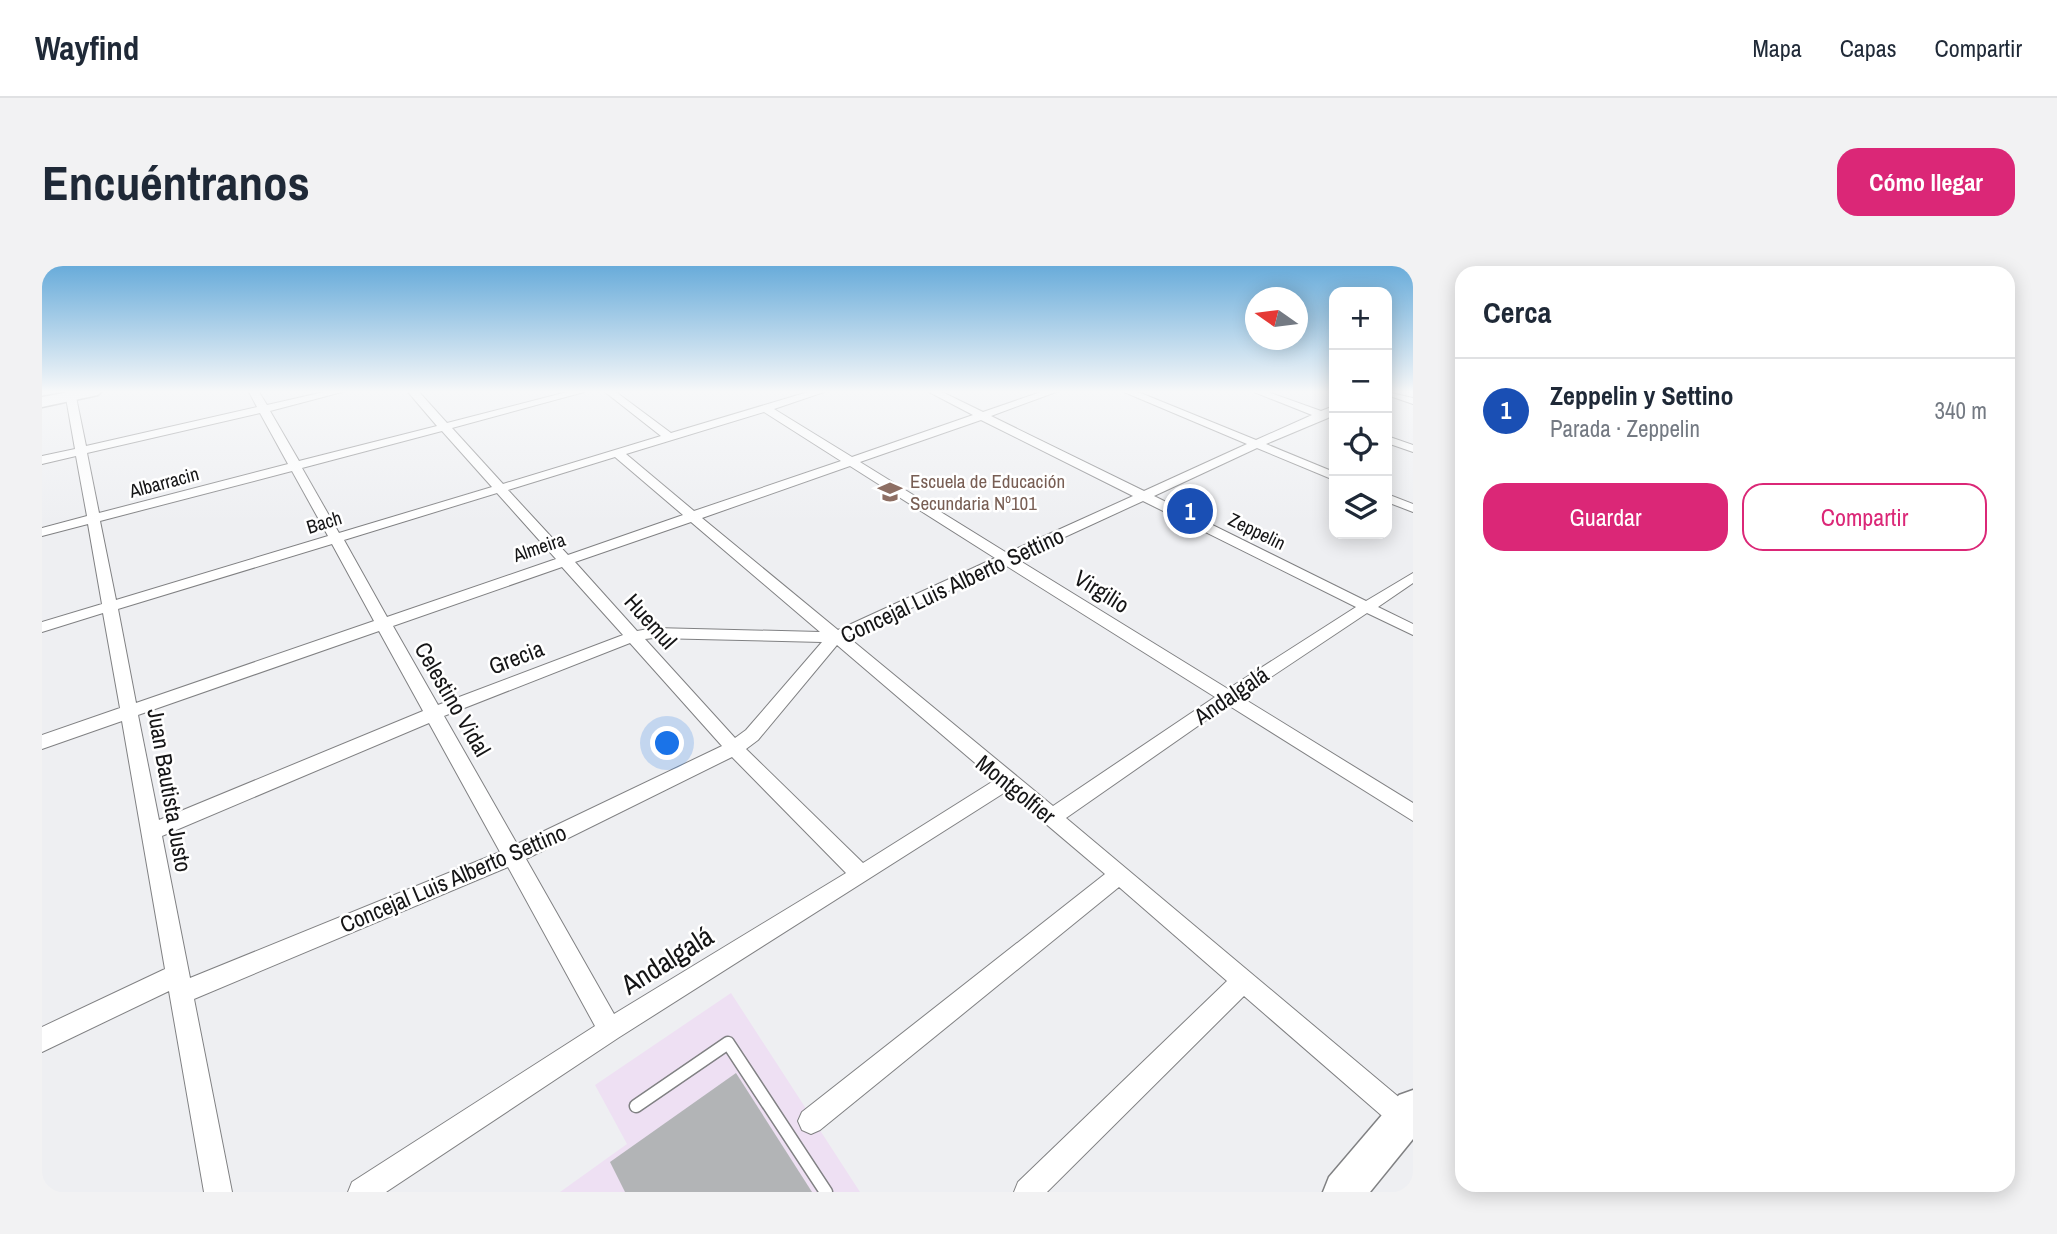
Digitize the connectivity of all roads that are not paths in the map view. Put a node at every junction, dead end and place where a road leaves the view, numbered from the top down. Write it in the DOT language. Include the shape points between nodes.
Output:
graph roads {
  1 [pos="79,435"];
  2 [pos="151,435"];
  3 [pos="277,435"];
  4 [pos="411,435"];
  5 [pos="454,435"];
  6 [pos="675,435"];
  7 [pos="809,435"];
  8 [pos="928,435"];
  9 [pos="1021,435"];
  10 [pos="1233,435"];
  11 [pos="1279,435"];
  12 [pos="669,437"];
  13 [pos="1392,441"];
  14 [pos="1254,444"];
  15 [pos="1413,449"];
  16 [pos="83,451"];
  17 [pos="617,453"];
  18 [pos="42,460"];
  19 [pos="852,462"];
  20 [pos="294,466"];
  21 [pos="1329,474"];
  22 [pos="501,488"];
  23 [pos="1142,495"];
  24 [pos="1392,500"];
  25 [pos="1413,508"];
  26 [pos="691,515"];
  27 [pos="94,519"];
  28 [pos="42,532"];
  29 [pos="335,539"];
  30 [pos="564,558"];
  31 [pos="1008,559"];
  32 [pos="1413,577"];
  33 [pos="109,607"];
  34 [pos="1366,607"];
  35 [pos="382,622"];
  36 [pos="42,627"];
  37 [pos="1413,630"];
  38 [pos="634,636"];
  39 [pos="835,637"];
  40 [pos="1228,697"];
  41 [pos="130,711"];
  42 [pos="433,714"];
  43 [pos="42,742"];
  44 [pos="734,748"];
  45 [pos="1006,782"];
  46 [pos="1413,813"];
  47 [pos="1052,817"];
  48 [pos="150,832"];
  49 [pos="515,855"];
  50 [pos="861,876"];
  51 [pos="1118,876"];
  52 [pos="1243,981"];
  53 [pos="180,984"];
  54 [pos="610,1030"];
  55 [pos="42,1041"];
  56 [pos="636,1106"];
  57 [pos="1410,1118"];
  58 [pos="811,1121"];
  59 [pos="218,1192"];
  60 [pos="362,1192"];
  61 [pos="825,1192"];
  62 [pos="1028,1192"];
  63 [pos="1344,1192"];
  1 -- 16 [label="street, Juan Bautista Justo"];
  2 -- 16 [label="street"];
  3 -- 20 [label="street, Celestino Vidal"];
  4 -- 20 [label="street, Albarracin"];
  5 -- 22 [label="street, Huemul"];
  6 -- 12 [label="street, Bach"];
  7 -- 19 [label="street, Virgilio"];
  8 -- 19 [label="street, Almeira"];
  9 -- 23 [label="street, Zeppelin"];
  10 -- 14 [label="street"];
  11 -- 14 [label="street, Concejal Luis Alberto Settino"];
  12 -- 17 [label="street, Bach"];
  13 -- 15 [label="street"];
  14 -- 21 [label="street"];
  14 -- 23 [label="street, Concejal Luis Alberto Settino"];
  16 -- 18 [label="street"];
  16 -- 27 [label="street, Juan Bautista Justo"];
  17 -- 22 [label="street, Bach"];
  17 -- 26 [label="street, Montgolfier"];
  19 -- 26 [label="street, Almeira"];
  19 -- 31 [label="street, Virgilio"];
  20 -- 27 [label="street, Albarracin"];
  20 -- 29 [label="street, Celestino Vidal"];
  22 -- 29 [label="street, Bach"];
  22 -- 30 [label="street, Huemul"];
  23 -- 31 [label="street, Concejal Luis Alberto Settino"];
  23 -- 34 [label="street, Zeppelin"];
  24 -- 25 [label="street"];
  26 -- 30 [label="street, Almeira"];
  26 -- 39 [label="street, Montgolfier"];
  27 -- 28 [label="street, Albarracin"];
  27 -- 33 [label="street, Juan Bautista Justo"];
  29 -- 33 [label="street, Bach"];
  29 -- 35 [label="street, Celestino Vidal"];
  30 -- 35 [label="street, Almeira"];
  30 -- 38 [label="street, Huemul"];
  31 -- 39 [label="street, Concejal Luis Alberto Settino"];
  31 -- 40 [label="street, Virgilio"];
  32 -- 34 [label="street, Andalgalá"];
  33 -- 36 [label="street, Bach"];
  33 -- 41 [label="street, Juan Bautista Justo"];
  34 -- 37 [label="street, Zeppelin"];
  34 -- 40 [label="street, Andalgalá"];
  35 -- 41 [label="street, Almeira"];
  35 -- 42 [label="street, Celestino Vidal"];
  38 -- 39 [label="street, Grecia"];
  38 -- 42 [label="street, Grecia"];
  38 -- 44 [label="street, Huemul"];
  39 -- 44 [label="street, Concejal Luis Alberto Settino" via="752,735"];
  39 -- 45 [label="street, Montgolfier"];
  40 -- 46 [label="street, Virgilio"];
  40 -- 47 [label="street, Andalgalá"];
  41 -- 43 [label="street, Almeira"];
  41 -- 48 [label="street, Juan Bautista Justo"];
  42 -- 48 [label="street, Grecia"];
  42 -- 49 [label="street, Celestino Vidal"];
  44 -- 49 [label="street, Concejal Luis Alberto Settino"];
  44 -- 50 [label="street, Huemul"];
  45 -- 47 [label="street, Montgolfier"];
  45 -- 50 [label="street, Andalgalá"];
  47 -- 51 [label="street, Montgolfier"];
  48 -- 53 [label="street, Juan Bautista Justo"];
  49 -- 53 [label="street, Concejal Luis Alberto Settino"];
  49 -- 54 [label="street, Celestino Vidal"];
  50 -- 54 [label="street, Andalgalá"];
  51 -- 52 [label="street, Montgolfier"];
  51 -- 58 [label="street"];
  52 -- 57 [label="street, Montgolfier"];
  52 -- 62 [label="street"];
  53 -- 55 [label="street, Concejal Luis Alberto Settino"];
  53 -- 59 [label="street, Juan Bautista Justo"];
  54 -- 60 [label="street, Andalgalá"];
  56 -- 61 [label="lane" via="728,1044"];
  57 -- 63 [label="street"];
}
